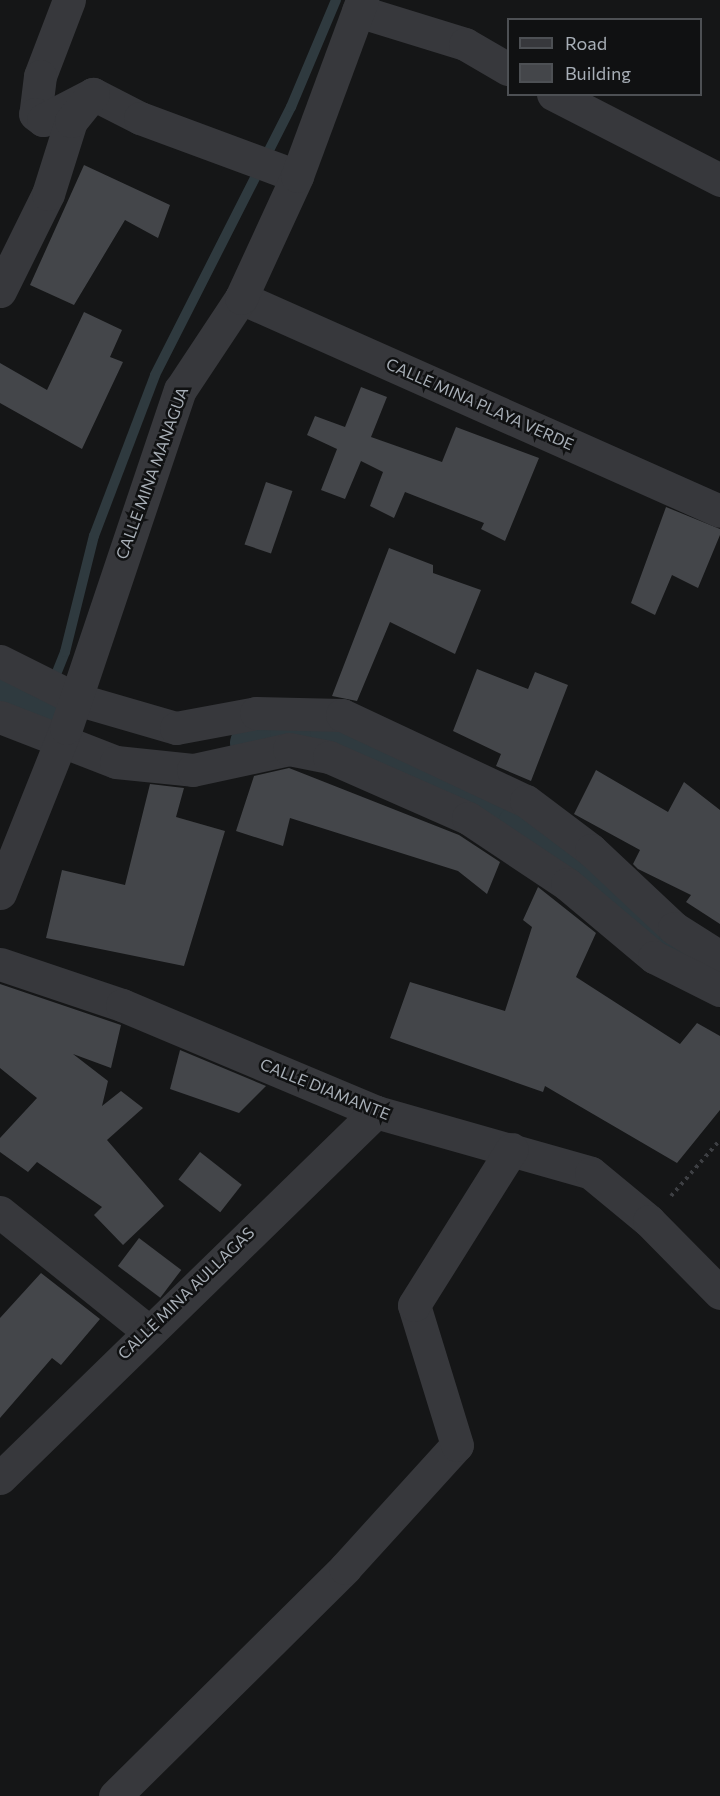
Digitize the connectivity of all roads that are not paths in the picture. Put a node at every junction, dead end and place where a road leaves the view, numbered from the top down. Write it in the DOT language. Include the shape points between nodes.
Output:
graph roads {
  1 [pos="69,0"];
  2 [pos="360,5"];
  3 [pos="507,68"];
  4 [pos="93,94"];
  5 [pos="557,96"];
  6 [pos="297,176"];
  7 [pos="720,180"];
  8 [pos="0,291"];
  9 [pos="241,298"];
  10 [pos="720,511"];
  11 [pos="0,661"];
  12 [pos="76,699"];
  13 [pos="0,717"];
  14 [pos="59,744"];
  15 [pos="0,893"];
  16 [pos="720,957"];
  17 [pos="0,964"];
  18 [pos="720,990"];
  19 [pos="376,1112"];
  20 [pos="512,1149"];
  21 [pos="0,1212"];
  22 [pos="720,1293"];
  23 [pos="147,1330"];
  24 [pos="0,1478"];
  25 [pos="115,1796"];
  1 -- 4 [label="street" via="40,76 35,114 44,120 76,98"];
  2 -- 3 [label="street" via="465,44"];
  2 -- 6 [label="street, CALLE MINA MANAGUA"];
  4 -- 6 [label="street" via="140,118"];
  4 -- 8 [label="street" via="71,121 48,194"];
  5 -- 7 [label="street"];
  6 -- 9 [label="street, CALLE MINA MANAGUA"];
  9 -- 10 [label="street, CALLE MINA PLAYA VERDE"];
  9 -- 12 [label="street, CALLE MINA MANAGUA" via="180,390"];
  11 -- 12 [label="street"];
  12 -- 14 [label="street, CALLE MINA MANAGUA"];
  12 -- 16 [label="street" via="176,728 256,713 342,715 526,801 591,850 674,928"];
  13 -- 14 [label="street"];
  14 -- 15 [label="street, CALLE MINA MANAGUA"];
  14 -- 18 [label="street" via="116,762 193,770 289,749 329,757 468,818 558,877 654,957"];
  17 -- 19 [label="street, CALLE DIAMANTE" via="122,1005"];
  19 -- 20 [label="street, CALLE DIAMANTE"];
  19 -- 23 [label="street, CALLE MINA AULLAGAS"];
  20 -- 22 [label="street, CALLE DIAMANTE" via="591,1173 649,1221"];
  20 -- 25 [label="street" via="414,1305 457,1445 345,1568"];
  21 -- 23 [label="street"];
  23 -- 24 [label="street, CALLE MINA AULLAGAS"];
}
